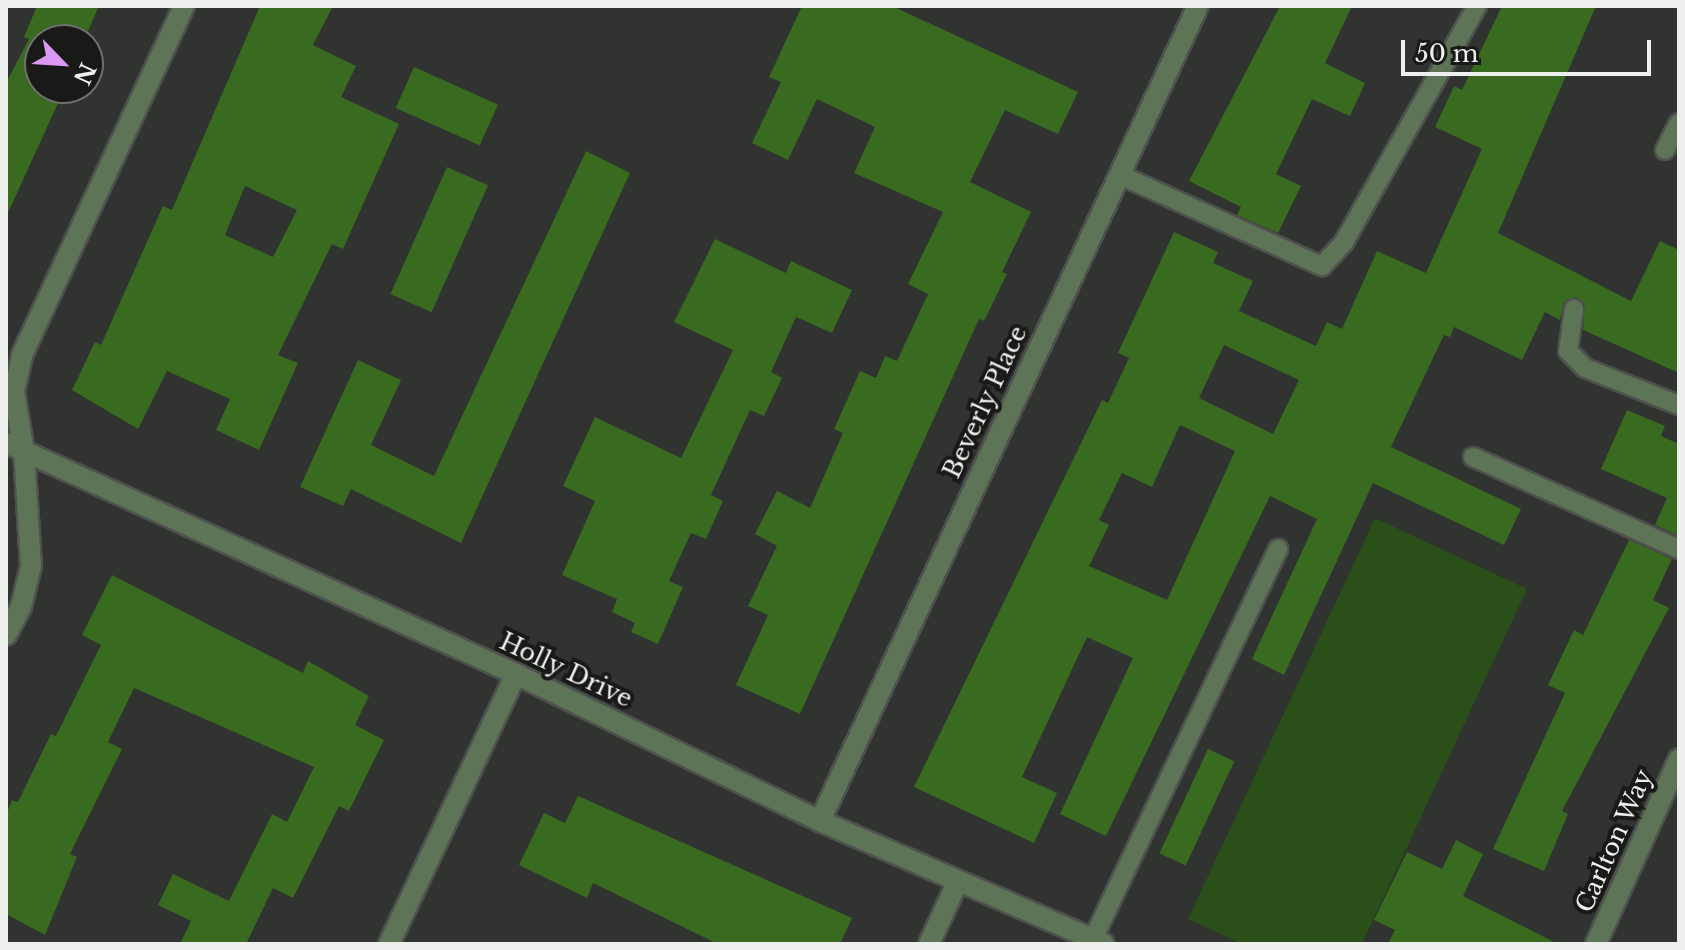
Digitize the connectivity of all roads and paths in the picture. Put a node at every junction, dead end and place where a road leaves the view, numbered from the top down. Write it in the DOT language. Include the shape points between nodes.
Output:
graph roads {
  1 [pos="184,6"];
  2 [pos="1198,6"];
  3 [pos="1477,6"];
  4 [pos="1679,123"];
  5 [pos="1665,150"];
  6 [pos="1120,175"];
  7 [pos="1574,309"];
  8 [pos="1679,405"];
  9 [pos="15,448"];
  10 [pos="1473,457"];
  11 [pos="1278,549"];
  12 [pos="1679,549"];
  13 [pos="6,635"];
  14 [pos="516,674"];
  15 [pos="1679,759"];
  16 [pos="820,821"];
  17 [pos="957,883"];
  18 [pos="1098,942"];
  19 [pos="389,944"];
  20 [pos="929,944"];
  21 [pos="1596,944"];
  1 -- 9 [label="street" via="22,355 14,391"];
  2 -- 6 [label="street, Beverly Place"];
  3 -- 6 [label="lane" via="1344,242 1322,266"];
  4 -- 5 [label="lane"];
  6 -- 16 [label="street, Beverly Place"];
  7 -- 8 [label="lane" via="1568,351 1585,368"];
  9 -- 13 [label="street" via="31,566 21,607"];
  9 -- 14 [label="street, Holly Drive"];
  10 -- 12 [label="lane"];
  11 -- 18 [label="lane"];
  14 -- 16 [label="street, Holly Drive"];
  14 -- 19 [label="street"];
  15 -- 21 [label="street, Carlton Way"];
  16 -- 17 [label="street, Holly Drive"];
  17 -- 18 [label="street, Holly Drive"];
  17 -- 20 [label="street"];
}
